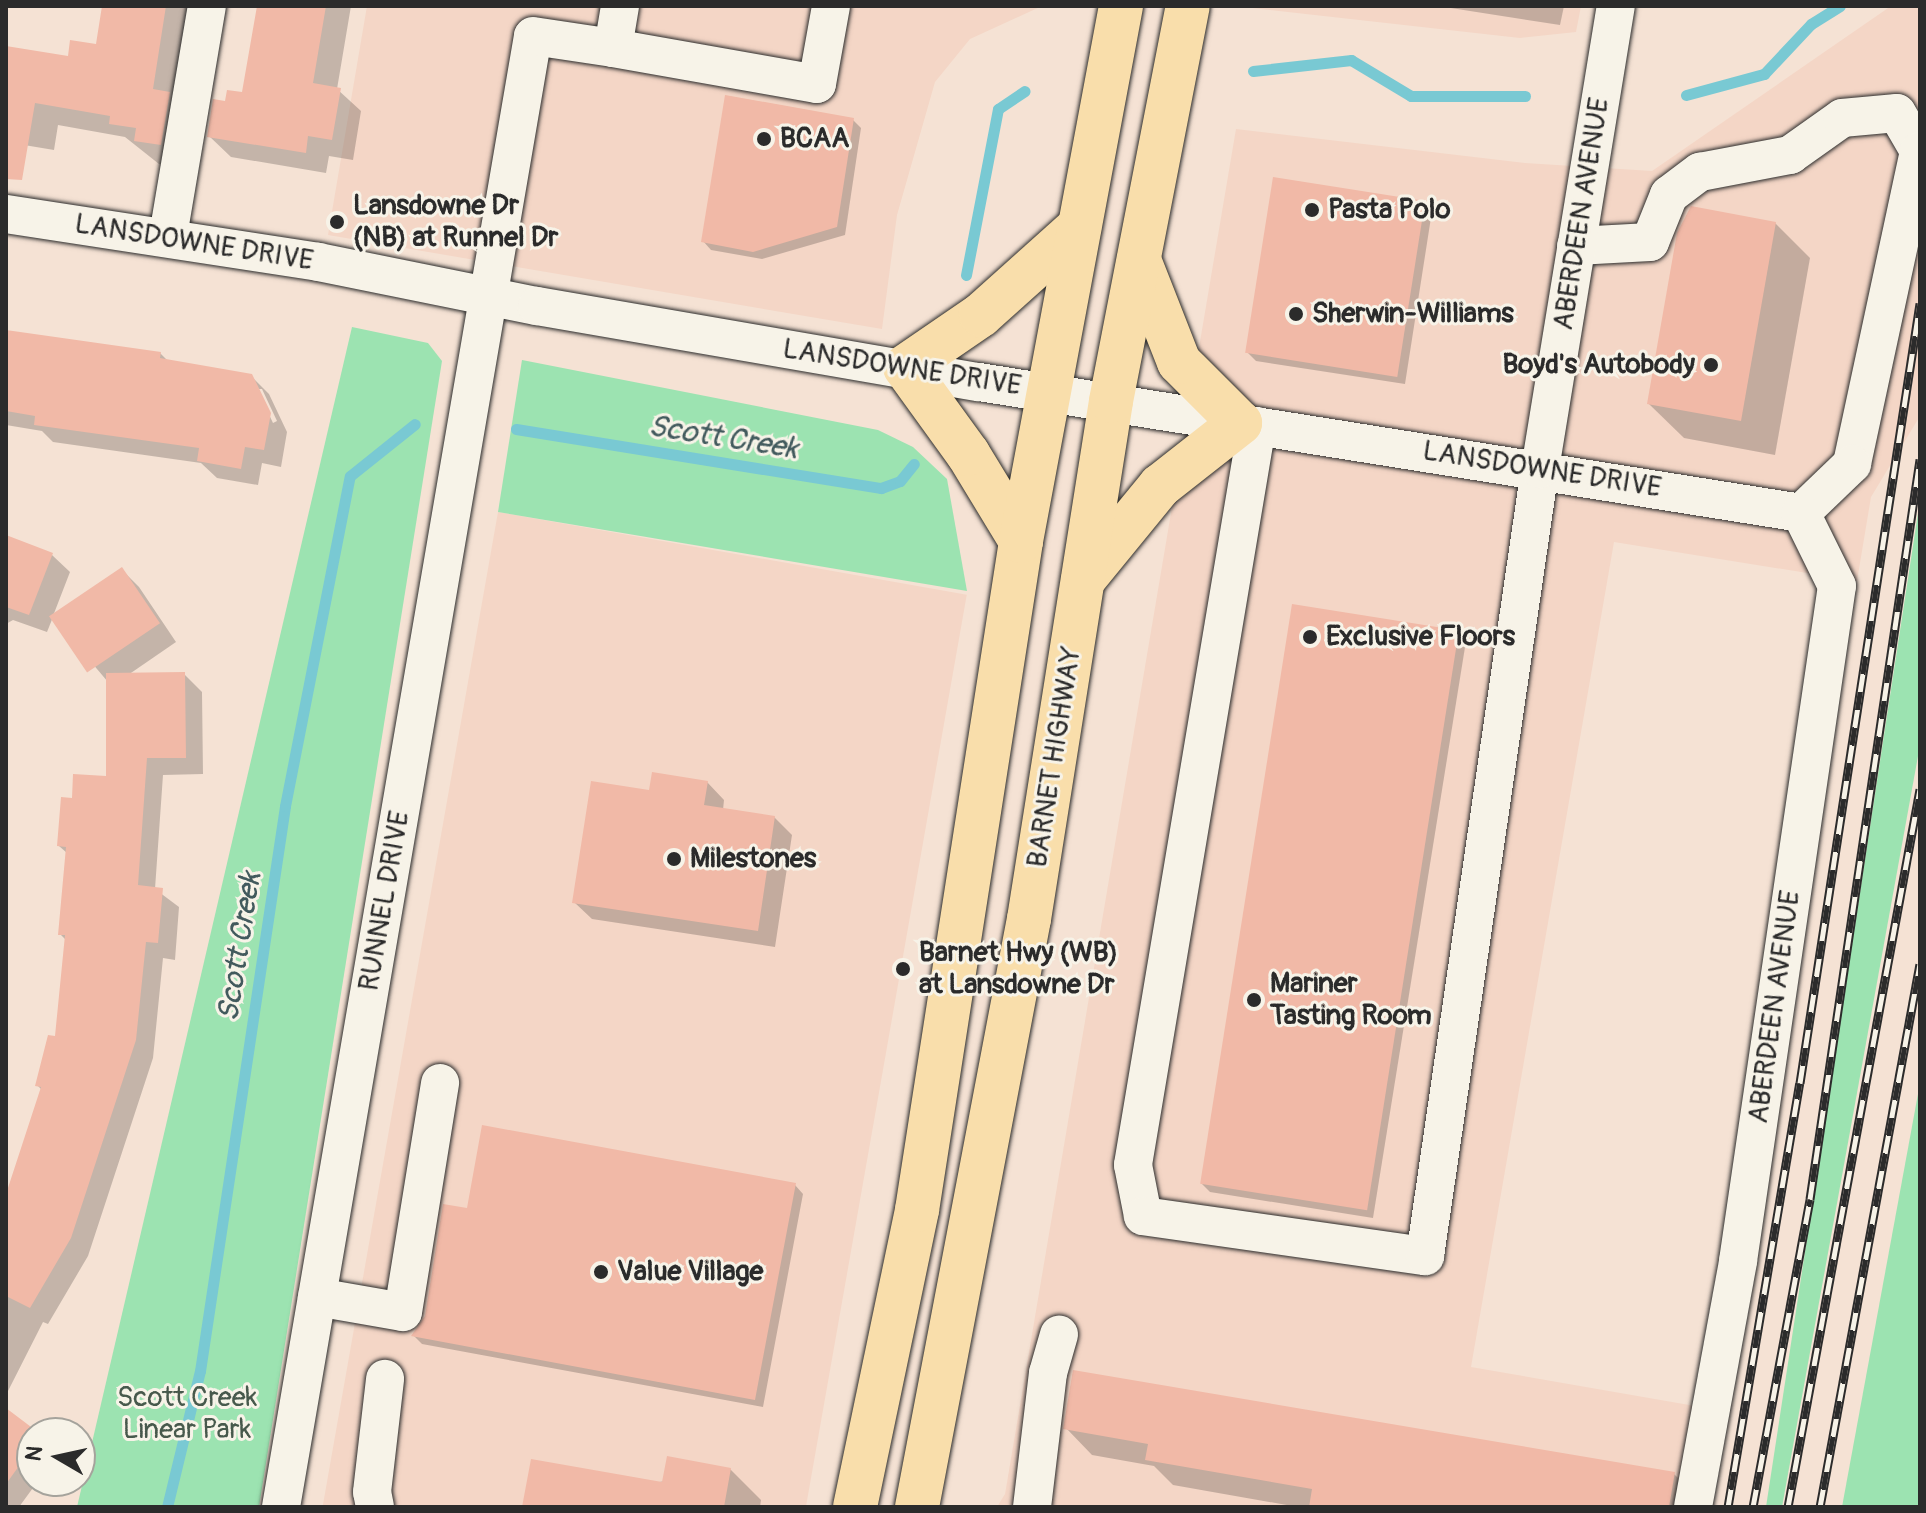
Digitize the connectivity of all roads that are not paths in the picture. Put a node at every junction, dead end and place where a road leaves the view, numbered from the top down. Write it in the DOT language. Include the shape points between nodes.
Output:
graph roads {
  1 [pos="207,6"];
  2 [pos="620,6"];
  3 [pos="831,6"];
  4 [pos="1121,6"];
  5 [pos="1188,6"];
  6 [pos="1616,6"];
  7 [pos="613,48"];
  8 [pos="6,214"];
  9 [pos="1079,227"];
  10 [pos="168,236"];
  11 [pos="1576,246"];
  12 [pos="1139,257"];
  13 [pos="488,296"];
  14 [pos="905,367"];
  15 [pos="1049,392"];
  16 [pos="1111,401"];
  17 [pos="1248,425"];
  18 [pos="1540,469"];
  19 [pos="1801,513"];
  20 [pos="1021,541"];
  21 [pos="1083,580"];
  22 [pos="440,1083"];
  23 [pos="317,1297"];
  24 [pos="1059,1335"];
  25 [pos="385,1379"];
  26 [pos="281,1507"];
  27 [pos="375,1507"];
  28 [pos="855,1507"];
  29 [pos="917,1507"];
  30 [pos="1032,1507"];
  31 [pos="1693,1507"];
  1 -- 10 [label="street"];
  2 -- 7 [label="street"];
  3 -- 7 [label="street" via="817,84"];
  4 -- 9 [label="main road"];
  5 -- 12 [label="main road, BARNET HIGHWAY"];
  6 -- 11 [label="street, ABERDEEN AVENUE"];
  7 -- 13 [label="street, RUNNEL DRIVE" via="533,36"];
  8 -- 10 [label="street, LANSDOWNE DRIVE"];
  9 -- 14 [label="main road" via="981,315"];
  9 -- 15 [label="main road"];
  10 -- 13 [label="street, LANSDOWNE DRIVE"];
  11 -- 18 [label="street, ABERDEEN AVENUE"];
  11 -- 19 [label="street" via="1650,242 1669,195 1700,172 1790,155 1842,118 1897,113 1919,151 1852,464"];
  12 -- 16 [label="main road, BARNET HIGHWAY"];
  12 -- 17 [label="main road" via="1179,362"];
  13 -- 14 [label="street, LANSDOWNE DRIVE"];
  13 -- 23 [label="street, RUNNEL DRIVE"];
  14 -- 15 [label="street, LANSDOWNE DRIVE"];
  14 -- 20 [label="main road" via="968,454"];
  15 -- 16 [label="street, LANSDOWNE DRIVE"];
  15 -- 20 [label="main road"];
  16 -- 17 [label="street, LANSDOWNE DRIVE"];
  16 -- 21 [label="main road, BARNET HIGHWAY"];
  17 -- 18 [label="street, LANSDOWNE DRIVE"];
  17 -- 18 [label="street, ABERDEEN AVENUE" via="1133,1165 1143,1216 1425,1256"];
  17 -- 21 [label="main road" via="1160,486"];
  18 -- 19 [label="street, LANSDOWNE DRIVE"];
  19 -- 31 [label="street, ABERDEEN AVENUE" via="1837,586 1738,1261"];
  20 -- 28 [label="main road" via="917,1210"];
  21 -- 29 [label="main road, BARNET HIGHWAY" via="1011,1018"];
  22 -- 23 [label="street" via="403,1312"];
  23 -- 26 [label="street, RUNNEL DRIVE"];
  24 -- 30 [label="street" via="1048,1373"];
  25 -- 27 [label="street" via="372,1492"];
}
